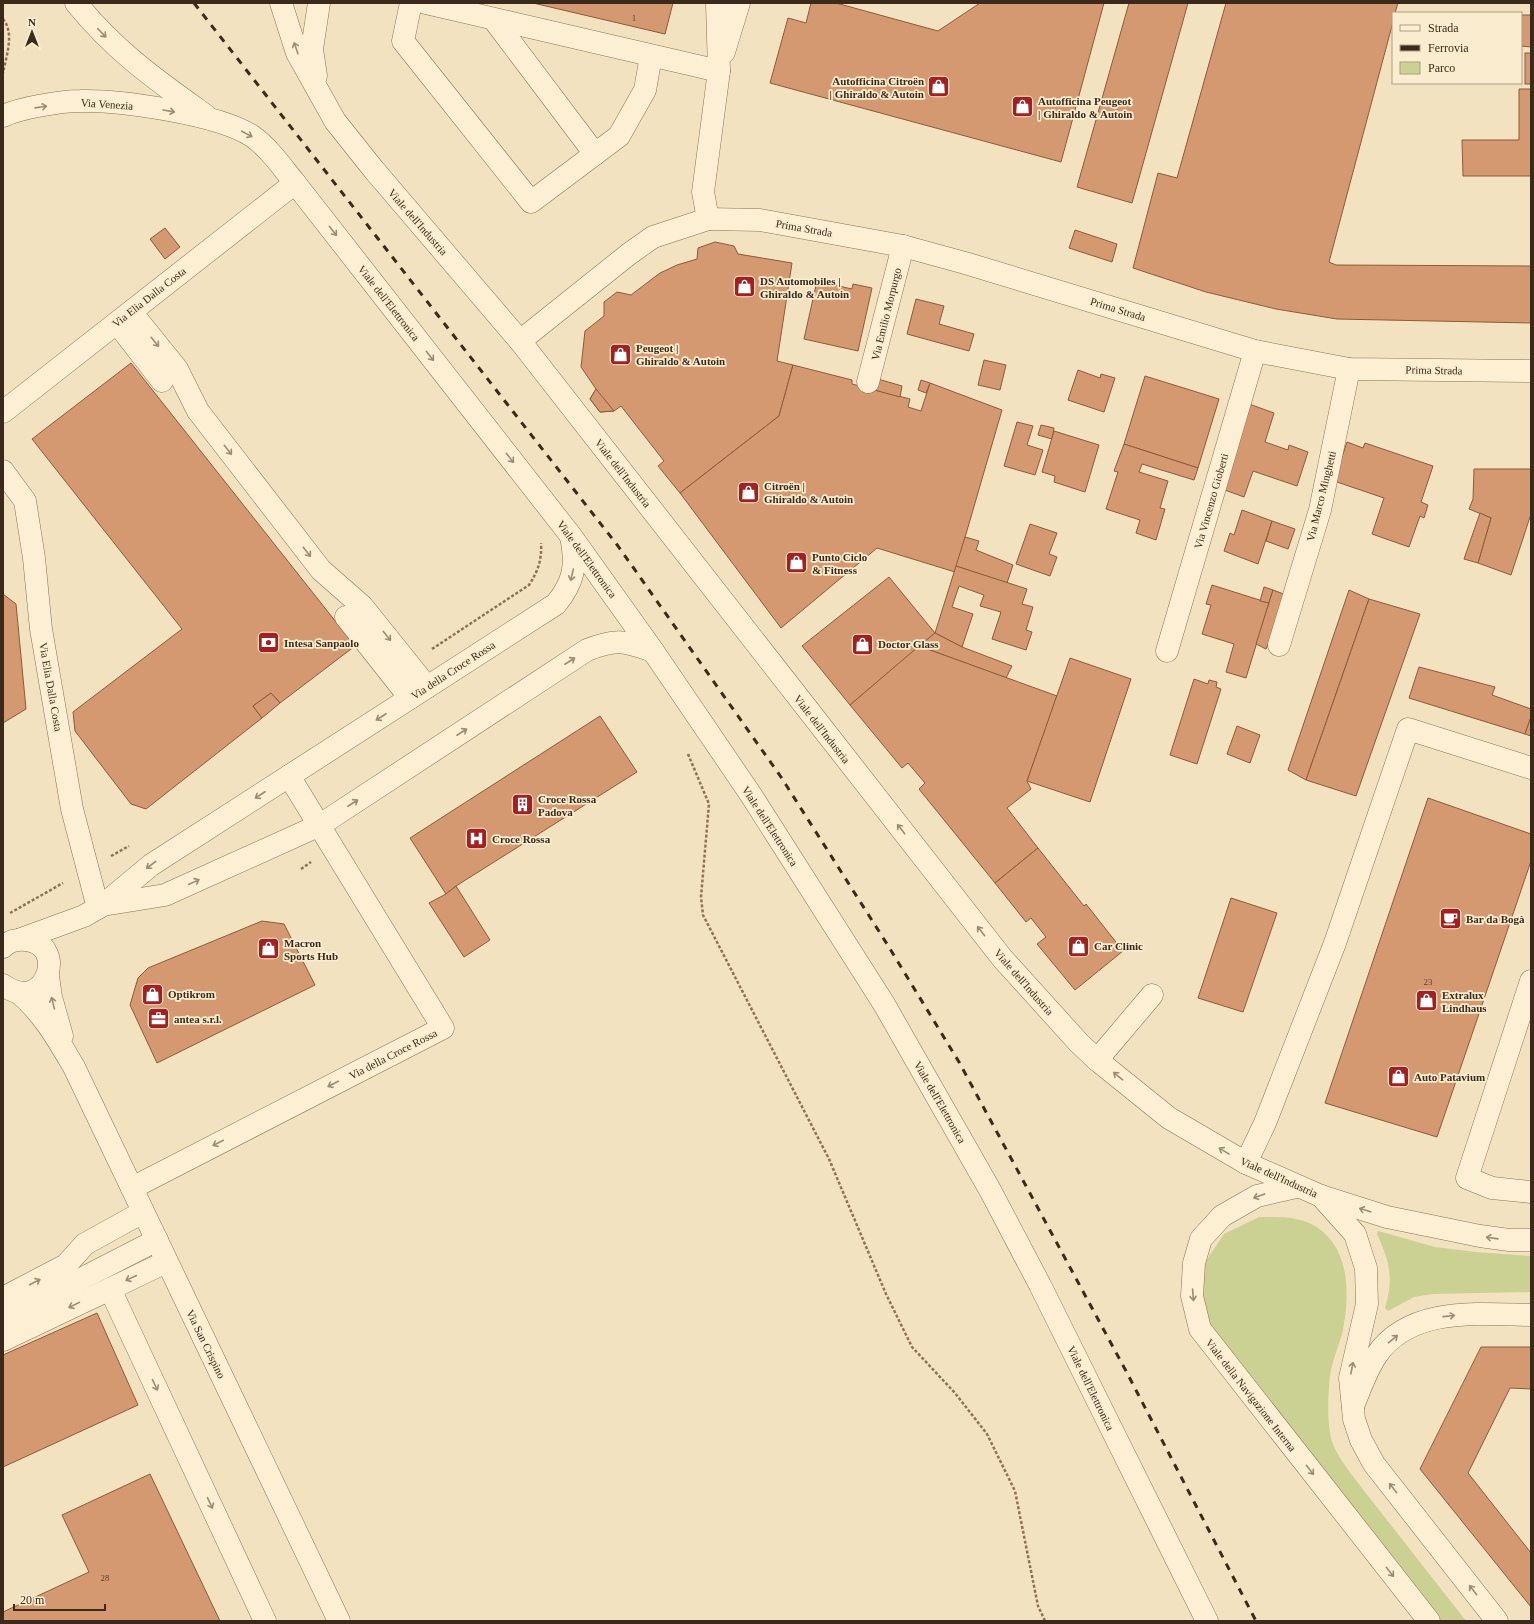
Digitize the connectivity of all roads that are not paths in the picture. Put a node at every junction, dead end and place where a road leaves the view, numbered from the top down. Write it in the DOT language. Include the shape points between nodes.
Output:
graph roads {
  1 [pos="76,3"];
  2 [pos="281,3"];
  3 [pos="319,3"];
  4 [pos="412,3"];
  5 [pos="426,3"];
  6 [pos="717,3"];
  7 [pos="739,3"];
  8 [pos="494,20"];
  9 [pos="651,56"];
  10 [pos="719,70"];
  11 [pos="319,95"];
  12 [pos="3,116"];
  13 [pos="211,119"];
  14 [pos="595,154"];
  15 [pos="295,183"];
  16 [pos="708,219"];
  17 [pos="903,246"];
  18 [pos="124,317"];
  19 [pos="520,341"];
  20 [pos="1255,351"];
  21 [pos="1349,369"];
  22 [pos="1531,371"];
  23 [pos="162,381"];
  24 [pos="868,382"];
  25 [pos="3,412"];
  26 [pos="3,472"];
  27 [pos="571,536"];
  28 [pos="346,617"];
  29 [pos="1279,645"];
  30 [pos="653,651"];
  31 [pos="1167,651"];
  32 [pos="418,692"];
  33 [pos="1531,768"];
  34 [pos="290,776"];
  35 [pos="320,824"];
  36 [pos="95,909"];
  37 [pos="12,943"];
  38 [pos="48,967"];
  39 [pos="1531,981"];
  40 [pos="11,989"];
  41 [pos="1152,995"];
  42 [pos="1097,1060"];
  43 [pos="74,1067"];
  44 [pos="1246,1164"];
  45 [pos="1296,1187"];
  46 [pos="132,1188"];
  47 [pos="1531,1192"];
  48 [pos="1321,1196"];
  49 [pos="143,1212"];
  50 [pos="157,1240"];
  51 [pos="1531,1240"];
  52 [pos="166,1262"];
  53 [pos="110,1289"];
  54 [pos="3,1298"];
  55 [pos="1531,1315"];
  56 [pos="3,1319"];
  57 [pos="3,1340"];
  58 [pos="1352,1407"];
  59 [pos="265,1621"];
  60 [pos="339,1621"];
  61 [pos="1207,1621"];
  62 [pos="1429,1621"];
  63 [pos="1497,1621"];
  1 -- 13 [label="street, one-way" via="117,48 148,75"];
  11 -- 2 [label="street, Viale dell'Industria, one-way" via="297,53"];
  3 -- 11 [label="street" via="312,49"];
  4 -- 14 [label="street" via="403,41 531,202"];
  5 -- 8 [label="street"];
  6 -- 10 [label="street"];
  7 -- 10 [label="street"];
  8 -- 9 [label="street"];
  8 -- 14 [label="street"];
  9 -- 10 [label="street"];
  9 -- 14 [label="street" via="645,90 618,136"];
  10 -- 16 [label="street" via="703,192"];
  11 -- 19 [label="street, Viale dell'Industria" via="335,121 374,170"];
  12 -- 13 [label="street, Via Venezia, one-way" via="30,108 80,101 125,104"];
  13 -- 15 [label="street, Viale dell'Elettronica, one-way" via="251,136"];
  15 -- 18 [label="street, Via Elia Dalla Costa"];
  15 -- 27 [label="street, Viale dell'Elettronica, one-way"];
  16 -- 17 [label="street, Prima Strada" via="760,220"];
  16 -- 19 [label="street, Prima Strada" via="653,237"];
  17 -- 20 [label="street, Prima Strada"];
  17 -- 24 [label="street, Via Emilio Morpurgo"];
  18 -- 23 [label="street"];
  18 -- 25 [label="street, Via Elia Dalla Costa"];
  18 -- 32 [label="street, one-way" via="177,369 198,411 321,570 362,606 409,664"];
  42 -- 19 [label="street, Viale dell'Industria, one-way" via="1002,958"];
  20 -- 21 [label="street, Prima Strada"];
  20 -- 31 [label="street, Via Vincenzo Gioberti"];
  21 -- 22 [label="street, Prima Strada"];
  21 -- 29 [label="street, Via Marco Minghetti" via="1320,510"];
  26 -- 36 [label="street, Via Elia Dalla Costa" via="25,501 41,629 72,809"];
  27 -- 30 [label="street, Viale dell'Elettronica"];
  27 -- 32 [label="street, Via della Croce Rossa, one-way" via="574,571 565,593 556,604"];
  28 -- 32 [label="street"];
  35 -- 30 [label="street, Via della Croce Rossa, one-way" via="588,650 615,641"];
  30 -- 61 [label="street, Viale dell'Elettronica" via="772,828 884,1004 938,1096 1040,1285"];
  32 -- 34 [label="street, Via della Croce Rossa, one-way"];
  33 -- 44 [label="street" via="1408,729 1335,943 1265,1124"];
  34 -- 35 [label="street, Via della Croce Rossa"];
  34 -- 36 [label="street, Via della Croce Rossa, one-way" via="151,864"];
  36 -- 35 [label="street, Via della Croce Rossa, one-way" via="164,895"];
  35 -- 46 [label="street, Via della Croce Rossa, one-way" via="443,1028"];
  36 -- 37 [label="street, Via della Croce Rossa"];
  36 -- 38 [label="street, Via della Croce Rossa" via="59,940"];
  37 -- 38 [label="street" via="38,944"];
  38 -- 40 [label="street, Via della Croce Rossa" via="36,990 28,993"];
  43 -- 38 [label="street, Via San Crispino, one-way" via="61,1034 51,997"];
  39 -- 47 [label="street" via="1467,1178 1492,1188"];
  40 -- 43 [label="street, Via San Crispino" via="33,1005"];
  41 -- 42 [label="street"];
  44 -- 42 [label="street, Viale dell'Industria, one-way" via="1169,1118"];
  43 -- 46 [label="street, Via San Crispino"];
  44 -- 45 [label="street, Viale dell'Industria"];
  45 -- 48 [label="street, Viale dell'Industria"];
  45 -- 62 [label="street, Viale della Navigazione Interna, one-way" via="1257,1196 1222,1216 1201,1239 1194,1263 1192,1296 1200,1329"];
  46 -- 49 [label="street, Via San Crispino"];
  51 -- 48 [label="street, Viale dell'Industria, one-way" via="1509,1240 1387,1217"];
  58 -- 48 [label="street, one-way" via="1350,1378 1366,1304 1366,1268 1355,1234"];
  49 -- 50 [label="street, Via San Crispino"];
  54 -- 49 [label="street, one-way" via="66,1265 85,1244"];
  50 -- 52 [label="street, Via San Crispino"];
  50 -- 56 [label="street"];
  52 -- 53 [label="street, one-way"];
  52 -- 60 [label="street, Via San Crispino"];
  53 -- 57 [label="street, one-way"];
  53 -- 59 [label="street, one-way"];
  58 -- 55 [label="street, one-way" via="1376,1356 1392,1338 1412,1327 1437,1318 1469,1314"];
  63 -- 58 [label="street, one-way" via="1374,1464 1361,1440"];
}
